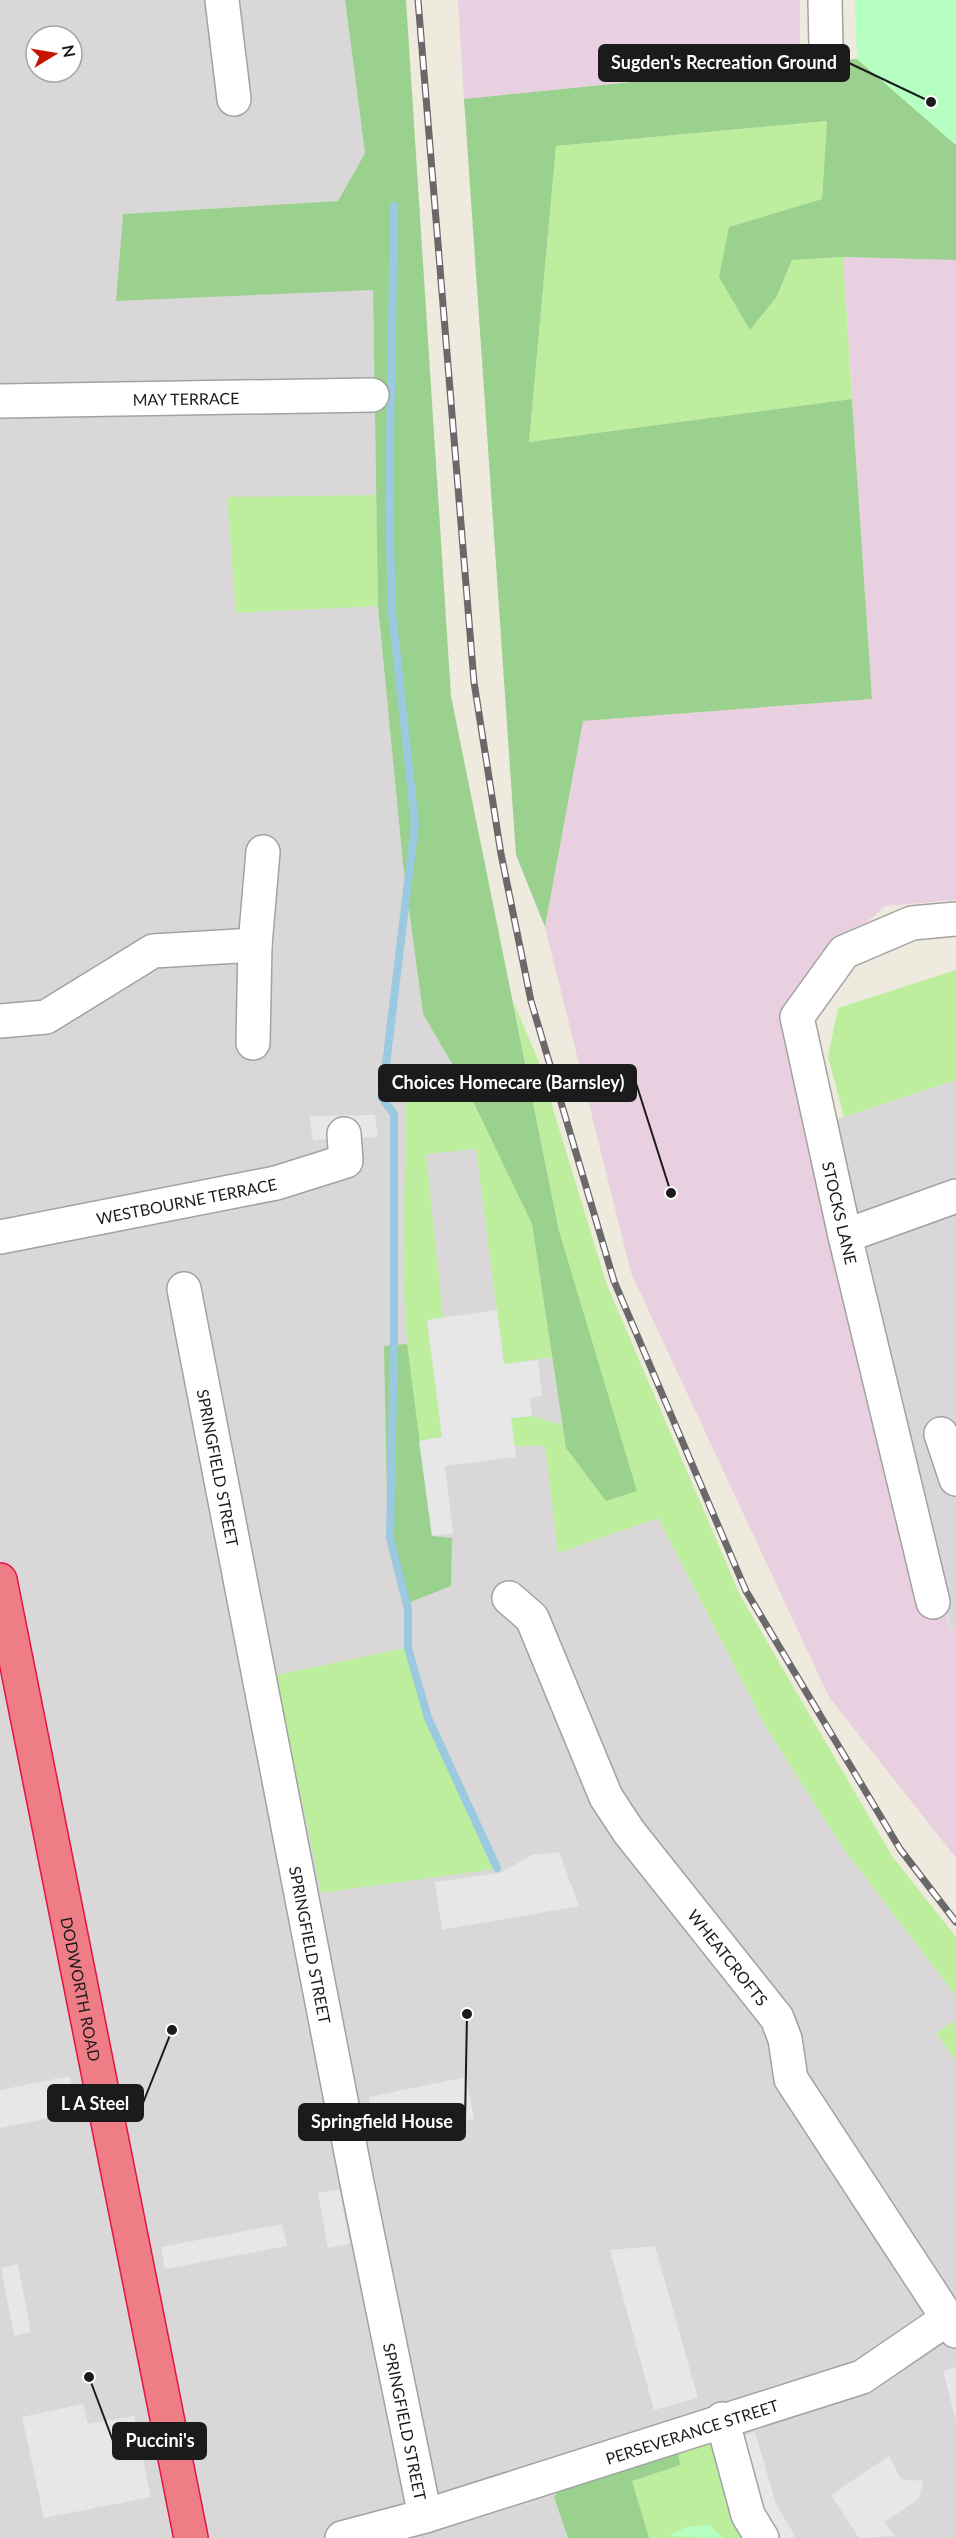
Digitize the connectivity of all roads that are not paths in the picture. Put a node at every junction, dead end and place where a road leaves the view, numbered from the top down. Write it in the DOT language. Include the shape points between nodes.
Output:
graph roads {
  1 [pos="222,0"];
  2 [pos="825,0"];
  3 [pos="826,46"];
  4 [pos="234,99"];
  5 [pos="372,395"];
  6 [pos="0,401"];
  7 [pos="263,852"];
  8 [pos="956,919"];
  9 [pos="255,945"];
  10 [pos="0,1021"];
  11 [pos="253,1043"];
  12 [pos="344,1134"];
  13 [pos="956,1196"];
  14 [pos="845,1236"];
  15 [pos="0,1237"];
  16 [pos="184,1289"];
  17 [pos="940,1435"];
  18 [pos="956,1479"];
  19 [pos="0,1580"];
  20 [pos="509,1598"];
  21 [pos="933,1602"];
  22 [pos="10,1683"];
  23 [pos="951,2325"];
  24 [pos="722,2419"];
  25 [pos="425,2516"];
  26 [pos="191,2538"];
  27 [pos="342,2538"];
  28 [pos="762,2538"];
  1 -- 4 [label="street"];
  2 -- 3 [label="street"];
  5 -- 6 [label="street, MAY TERRACE"];
  7 -- 9 [label="street"];
  8 -- 14 [label="street, STOCKS LANE" via="912,923 844,952 797,1017"];
  9 -- 10 [label="street" via="153,951 46,1017"];
  9 -- 11 [label="street"];
  12 -- 15 [label="street, WESTBOURNE TERRACE" via="346,1161 276,1183"];
  13 -- 14 [label="street"];
  14 -- 21 [label="street, STOCKS LANE"];
  16 -- 25 [label="street, SPRINGFIELD STREET"];
  17 -- 18 [label="street"];
  19 -- 22 [label="highway, DODWORTH ROAD"];
  20 -- 23 [label="street, WHEATCROFTS" via="532,1618 606,1797 629,1832 777,2018 791,2079"];
  22 -- 26 [label="highway, DODWORTH ROAD"];
  23 -- 24 [label="street, PERSEVERANCE STREET" via="862,2377"];
  24 -- 25 [label="street, PERSEVERANCE STREET"];
  24 -- 28 [label="street" via="748,2515"];
  25 -- 27 [label="street, SPRINGFIELD STREET"];
}
